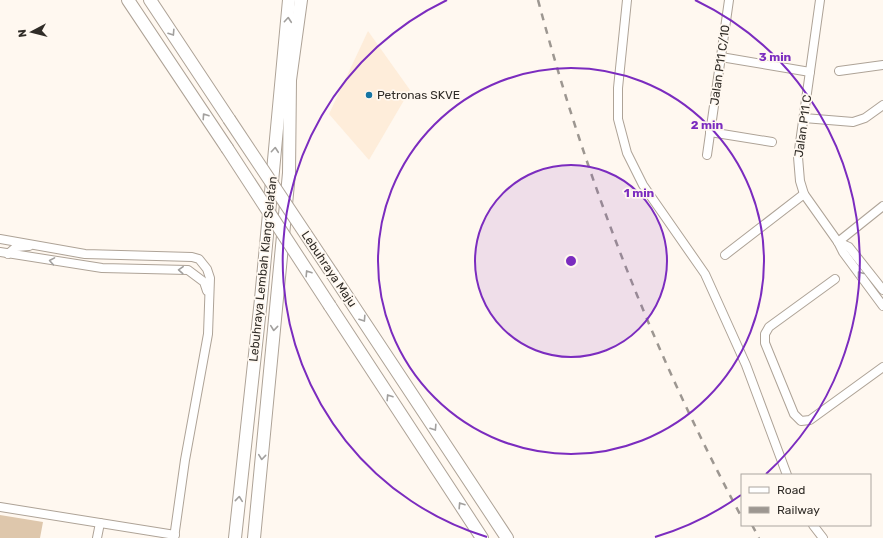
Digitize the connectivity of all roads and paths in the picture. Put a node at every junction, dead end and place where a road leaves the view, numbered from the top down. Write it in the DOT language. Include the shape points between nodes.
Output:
graph roads {
  1 [pos="128,0"];
  2 [pos="150,0"];
  3 [pos="290,0"];
  4 [pos="301,0"];
  5 [pos="627,0"];
  6 [pos="729,0"];
  7 [pos="820,0"];
  8 [pos="721,57"];
  9 [pos="883,65"];
  10 [pos="839,71"];
  11 [pos="810,72"];
  12 [pos="883,105"];
  13 [pos="804,118"];
  14 [pos="710,132"];
  15 [pos="772,142"];
  16 [pos="707,155"];
  17 [pos="804,194"];
  18 [pos="883,206"];
  19 [pos="0,239"];
  20 [pos="0,242"];
  21 [pos="838,242"];
  22 [pos="44,246"];
  23 [pos="4,253"];
  24 [pos="119,255"];
  25 [pos="725,255"];
  26 [pos="130,269"];
  27 [pos="835,279"];
  28 [pos="883,290"];
  29 [pos="208,294"];
  30 [pos="883,306"];
  31 [pos="883,366"];
  32 [pos="787,474"];
  33 [pos="0,507"];
  34 [pos="100,523"];
  35 [pos="813,526"];
  36 [pos="175,536"];
  37 [pos="97,538"];
  38 [pos="235,538"];
  39 [pos="254,538"];
  40 [pos="482,538"];
  41 [pos="507,538"];
  42 [pos="823,538"];
  40 -- 1 [label="highway, Lebuhraya Maju, one-way, bridge"];
  2 -- 41 [label="highway, Lebuhraya Maju, one-way, bridge"];
  38 -- 3 [label="highway, Lebuhraya Lembah Klang Selatan, one-way"];
  4 -- 39 [label="highway, Lebuhraya Lembah Klang Selatan, one-way" via="290,80 289,172"];
  5 -- 32 [label="street" via="618,88 618,119 627,153 643,185 705,274 746,365"];
  6 -- 8 [label="street, Jalan P11 C/10"];
  7 -- 11 [label="street, Jalan P11 C"];
  8 -- 11 [label="street"];
  8 -- 14 [label="street, Jalan P11 C/10"];
  9 -- 10 [label="street"];
  11 -- 13 [label="street, Jalan P11 C"];
  12 -- 13 [label="street" via="865,118 853,122"];
  13 -- 17 [label="street, Jalan P11 C" via="798,157"];
  14 -- 15 [label="street"];
  14 -- 16 [label="street, Jalan P11 C/10"];
  17 -- 21 [label="street, Jalan P11 C"];
  17 -- 25 [label="street"];
  18 -- 21 [label="street"];
  19 -- 22 [label="street"];
  20 -- 23 [label="street" via="7,246"];
  21 -- 28 [label="street, Jalan P11 C" via="849,247"];
  30 -- 21 [label="street, Jalan P11 C, one-way"];
  22 -- 23 [label="street" via="19,247"];
  22 -- 24 [label="street" via="85,254"];
  26 -- 23 [label="street, one-way" via="81,266"];
  24 -- 26 [label="street" via="130,260"];
  24 -- 29 [label="street" via="192,256 199,259 210,278"];
  29 -- 26 [label="street, one-way" via="204,282 188,270"];
  27 -- 31 [label="street" via="769,327 765,334 765,343 794,414 801,421 810,420"];
  29 -- 36 [label="street" via="208,334 185,460"];
  33 -- 34 [label="street"];
  34 -- 36 [label="street"];
  34 -- 37 [label="street"];
  35 -- 42 [label="street"];
}
